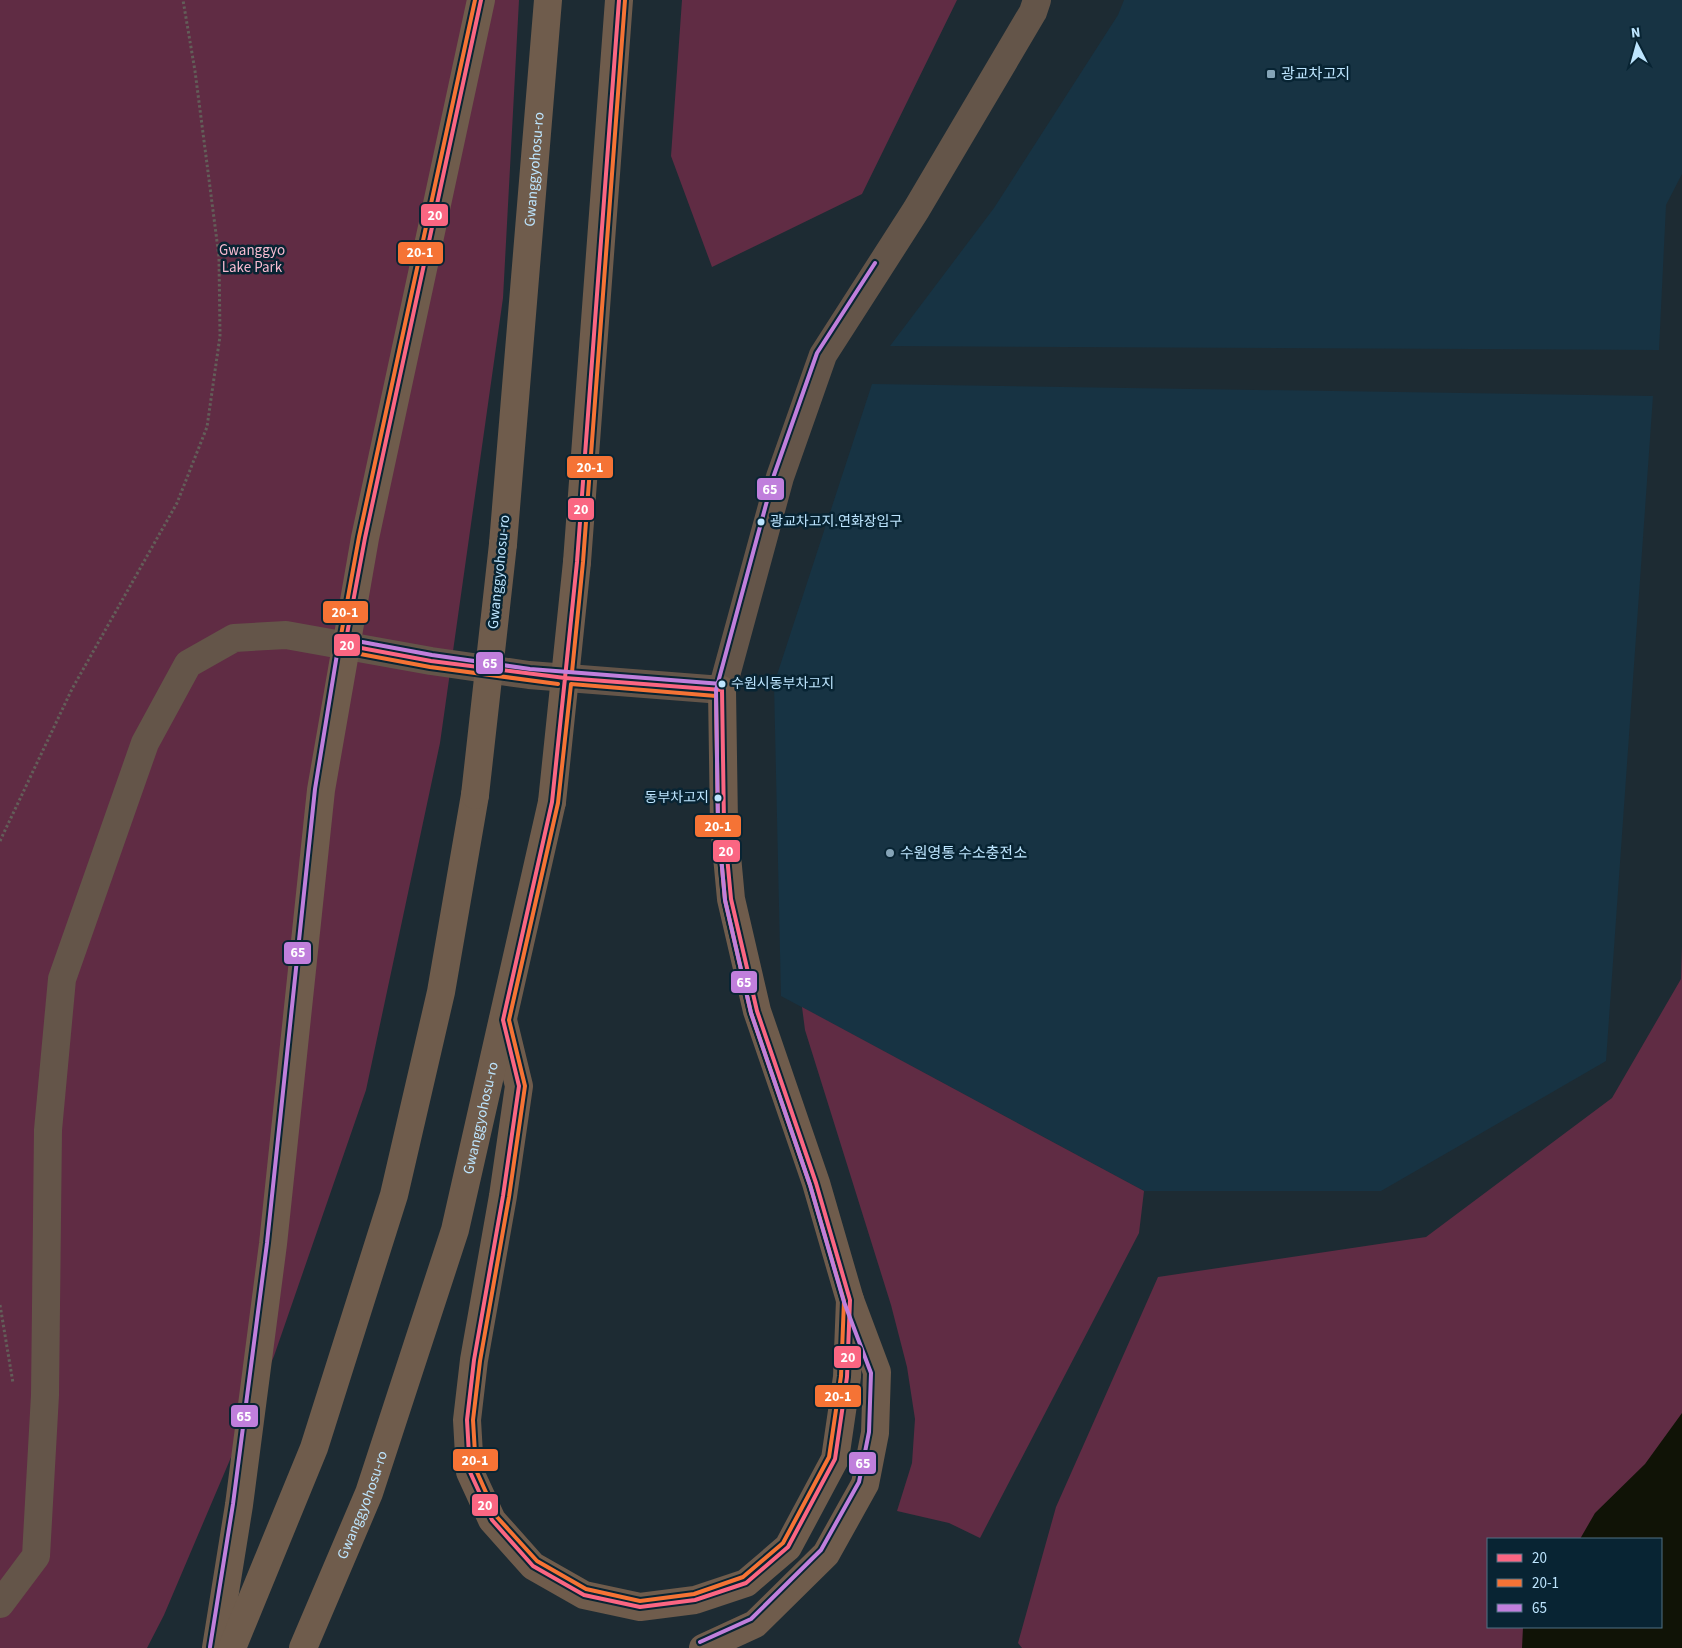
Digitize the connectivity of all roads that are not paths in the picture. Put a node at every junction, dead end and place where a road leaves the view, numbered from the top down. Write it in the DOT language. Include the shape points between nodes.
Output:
graph roads {
  1 [pos="481,0"];
  2 [pos="548,0"];
  3 [pos="619,0"];
  4 [pos="1037,0"];
  5 [pos="345,645"];
  6 [pos="722,690"];
  7 [pos="503,1020"];
  8 [pos="850,1300"];
  9 [pos="0,1604"];
  10 [pos="216,1648"];
  11 [pos="232,1648"];
  12 [pos="303,1648"];
  13 [pos="703,1648"];
  1 -- 5 [label="main road" via="365,538"];
  2 -- 11 [label="main road, Gwanggyohosu-ro, bridge" via="503,544 475,796 441,992 394,1196 314,1448"];
  3 -- 7 [label="main road, Gwanggyohosu-ro, bridge" via="577,562 552,802"];
  4 -- 6 [label="street" via="1033,12 916,210 823,354 780,477"];
  5 -- 6 [label="street" via="529,674"];
  5 -- 9 [label="street" via="286,635 234,638 188,664 145,743 62,979 48,1130 45,1395 36,1556"];
  5 -- 10 [label="main road" via="321,790 273,1244 239,1505"];
  6 -- 8 [label="main road" via="724,824 731,900 758,1011 816,1183"];
  7 -- 8 [label="main road" via="519,1086 467,1420 470,1472 484,1504 492,1520 533,1566 584,1595 640,1607 695,1600 746,1583 788,1547 835,1459 847,1377"];
  7 -- 12 [label="main road, Gwanggyohosu-ro" via="455,1230 369,1493"];
  8 -- 13 [label="main road" via="877,1372 876,1433 864,1484 826,1554 755,1624"];
}
